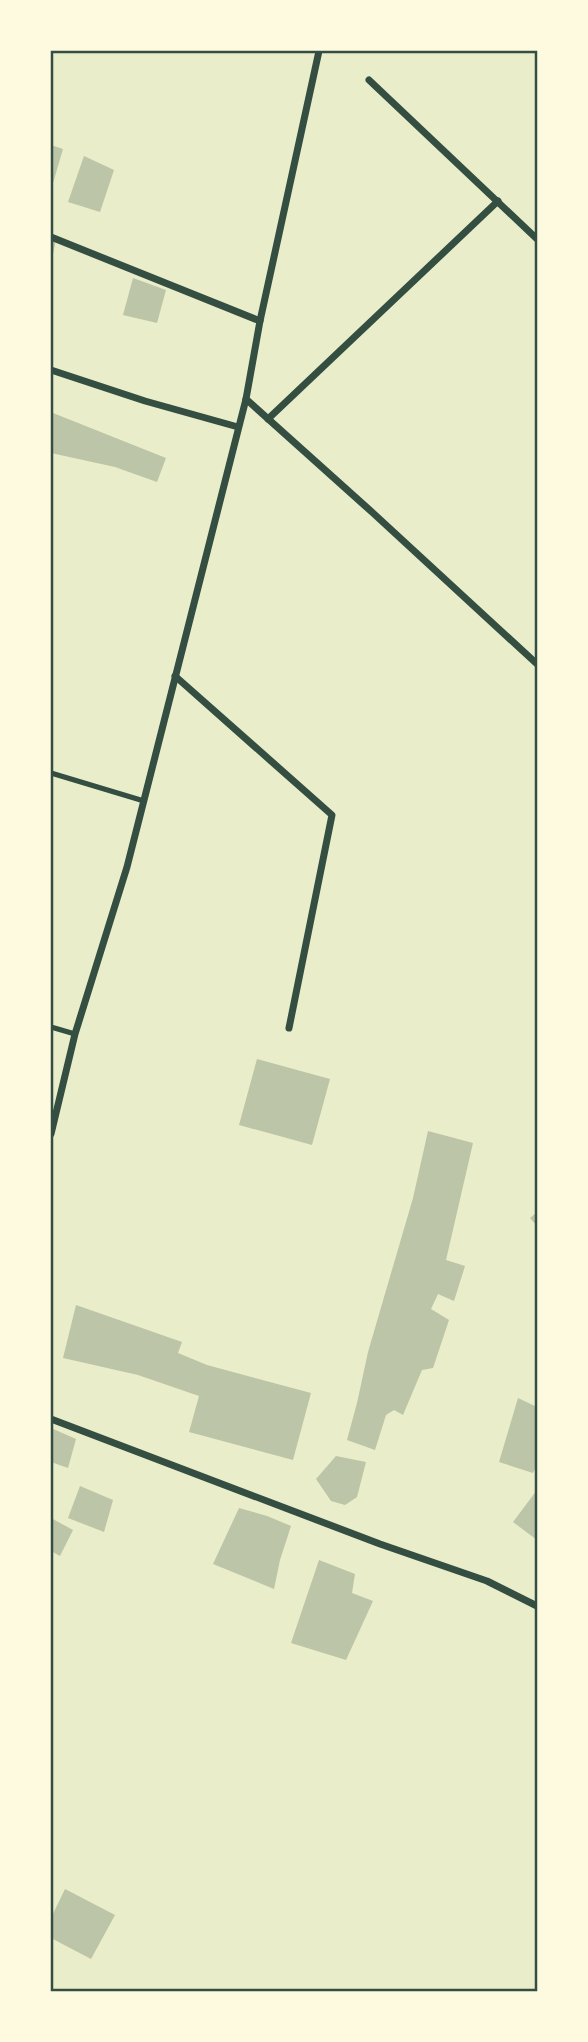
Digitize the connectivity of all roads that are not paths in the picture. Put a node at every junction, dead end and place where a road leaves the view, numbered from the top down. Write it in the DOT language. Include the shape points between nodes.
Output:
graph roads {
  1 [pos="319,51"];
  2 [pos="369,80"];
  3 [pos="498,201"];
  4 [pos="51,237"];
  5 [pos="537,239"];
  6 [pos="260,321"];
  7 [pos="51,370"];
  8 [pos="246,400"];
  9 [pos="268,419"];
  10 [pos="238,428"];
  11 [pos="537,664"];
  12 [pos="176,676"];
  13 [pos="51,774"];
  14 [pos="144,801"];
  15 [pos="51,1027"];
  16 [pos="289,1028"];
  17 [pos="75,1034"];
  18 [pos="51,1134"];
  19 [pos="51,1419"];
  20 [pos="537,1606"];
  1 -- 6 [label="street"];
  2 -- 3 [label="street"];
  3 -- 5 [label="street"];
  3 -- 9 [label="street"];
  4 -- 6 [label="street"];
  6 -- 8 [label="street"];
  7 -- 10 [label="street"];
  8 -- 9 [label="street"];
  8 -- 10 [label="street"];
  9 -- 11 [label="street"];
  10 -- 12 [label="street"];
  12 -- 14 [label="street"];
  12 -- 16 [label="street" via="332,814"];
  13 -- 14 [label="lane"];
  14 -- 17 [label="street"];
  15 -- 17 [label="lane"];
  17 -- 18 [label="street"];
  19 -- 20 [label="street" via="487,1581"];
}
